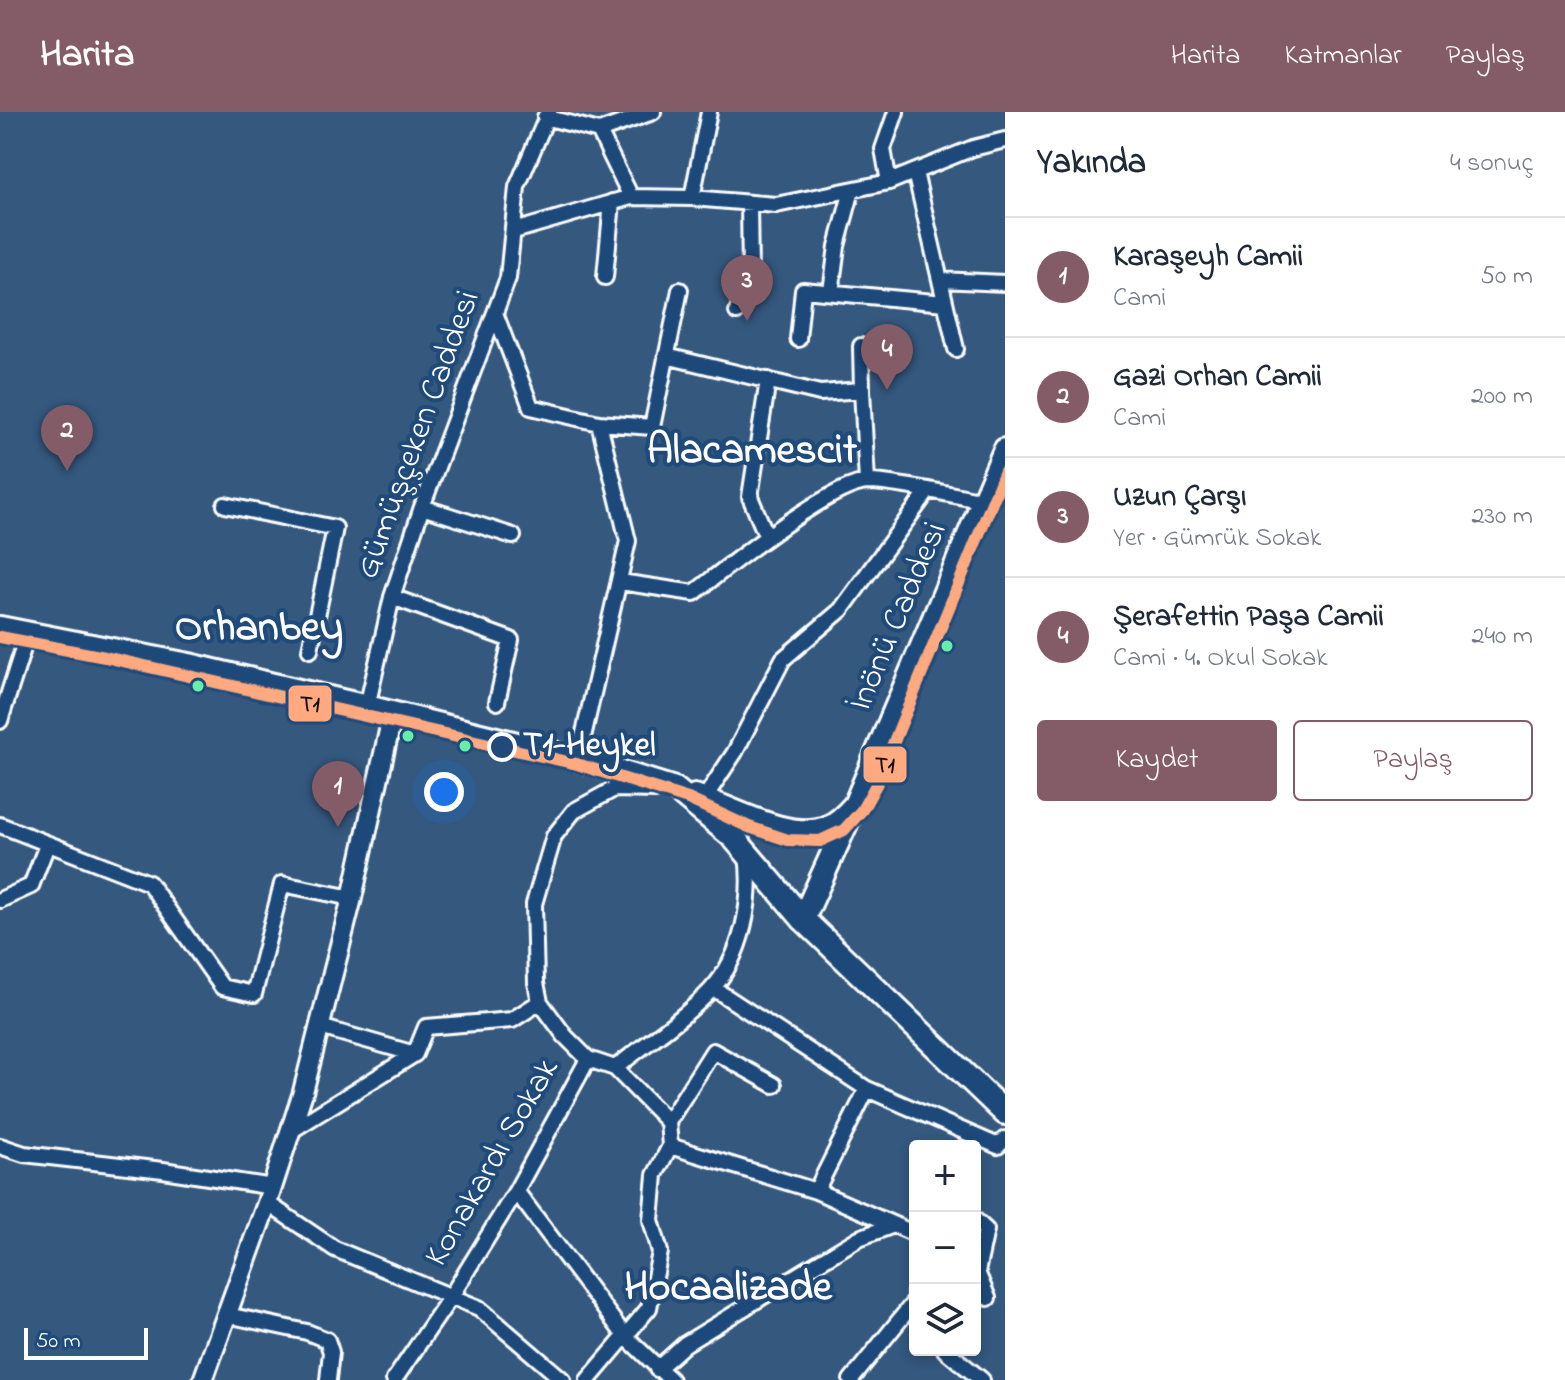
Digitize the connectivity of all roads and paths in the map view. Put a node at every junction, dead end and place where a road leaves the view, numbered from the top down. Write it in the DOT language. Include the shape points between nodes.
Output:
graph roads {
  1 [pos="653,112"];
  2 [pos="709,112"];
  3 [pos="896,112"];
  4 [pos="547,115"];
  5 [pos="599,131"];
  6 [pos="1005,140"];
  7 [pos="915,172"];
  8 [pos="889,182"];
  9 [pos="852,190"];
  10 [pos="631,197"];
  11 [pos="692,198"];
  12 [pos="612,202"];
  13 [pos="749,203"];
  14 [pos="514,231"];
  15 [pos="605,277"];
  16 [pos="940,280"];
  17 [pos="1005,283"];
  18 [pos="680,290"];
  19 [pos="831,292"];
  20 [pos="945,303"];
  21 [pos="737,312"];
  22 [pos="495,313"];
  23 [pos="798,339"];
  24 [pos="861,346"];
  25 [pos="956,349"];
  26 [pos="666,356"];
  27 [pos="768,380"];
  28 [pos="862,390"];
  29 [pos="599,423"];
  30 [pos="1005,450"];
  31 [pos="867,482"];
  32 [pos="928,491"];
  33 [pos="985,501"];
  34 [pos="225,505"];
  35 [pos="422,507"];
  36 [pos="513,536"];
  37 [pos="767,537"];
  38 [pos="620,582"];
  39 [pos="392,597"];
  40 [pos="0,628"];
  41 [pos="28,633"];
  42 [pos="310,650"];
  43 [pos="497,702"];
  44 [pos="367,707"];
  45 [pos="393,713"];
  46 [pos="0,721"];
  47 [pos="578,759"];
  48 [pos="675,789"];
  49 [pos="704,799"];
  50 [pos="855,805"];
  51 [pos="0,825"];
  52 [pos="47,845"];
  53 [pos="746,851"];
  54 [pos="352,898"];
  55 [pos="0,900"];
  56 [pos="803,919"];
  57 [pos="713,988"];
  58 [pos="540,1002"];
  59 [pos="320,1027"];
  60 [pos="415,1054"];
  61 [pos="588,1059"];
  62 [pos="615,1068"];
  63 [pos="774,1085"];
  64 [pos="867,1089"];
  65 [pos="1005,1113"];
  66 [pos="668,1122"];
  67 [pos="289,1132"];
  68 [pos="1005,1139"];
  69 [pos="969,1140"];
  70 [pos="981,1143"];
  71 [pos="0,1146"];
  72 [pos="670,1146"];
  73 [pos="516,1191"];
  74 [pos="816,1191"];
  75 [pos="270,1195"];
  76 [pos="894,1225"];
  77 [pos="981,1225"];
  78 [pos="909,1231"];
  79 [pos="981,1253"];
  80 [pos="981,1281"];
  81 [pos="450,1298"];
  82 [pos="988,1298"];
  83 [pos="227,1315"];
  84 [pos="909,1317"];
  85 [pos="625,1336"];
  86 [pos="952,1356"];
  87 [pos="657,1369"];
  88 [pos="203,1380"];
  89 [pos="328,1380"];
  90 [pos="394,1380"];
  91 [pos="563,1380"];
  92 [pos="588,1380"];
  93 [pos="671,1380"];
  94 [pos="851,1380"];
  95 [pos="982,1380"];
  1 -- 5 [label="street"];
  2 -- 11 [label="street"];
  3 -- 8 [label="street" via="883,149"];
  4 -- 5 [label="street"];
  4 -- 14 [label="street, Gümüşçeken Caddesi" via="517,187"];
  5 -- 10 [label="street"];
  6 -- 7 [label="street"];
  7 -- 8 [label="street"];
  7 -- 16 [label="street"];
  8 -- 9 [label="street"];
  9 -- 13 [label="street" via="776,205"];
  9 -- 19 [label="street"];
  10 -- 11 [label="street"];
  10 -- 12 [label="street"];
  11 -- 13 [label="street"];
  12 -- 14 [label="street"];
  12 -- 15 [label="street"];
  13 -- 21 [label="street" via="750,272"];
  14 -- 22 [label="street, Gümüşçeken Caddesi" via="508,278"];
  16 -- 17 [label="street"];
  16 -- 20 [label="street"];
  18 -- 26 [label="street"];
  19 -- 20 [label="street"];
  19 -- 23 [label="street" via="803,290"];
  20 -- 25 [label="street"];
  22 -- 29 [label="street" via="531,407"];
  22 -- 35 [label="street, Gümüşçeken Caddesi"];
  24 -- 28 [label="street"];
  26 -- 27 [label="street"];
  26 -- 29 [label="street" via="652,427"];
  27 -- 28 [label="street" via="820,393"];
  27 -- 37 [label="street" via="750,497"];
  28 -- 31 [label="street"];
  29 -- 38 [label="street" via="628,541"];
  30 -- 33 [label="main road, İnönü Caddesi"];
  31 -- 32 [label="street"];
  31 -- 37 [label="street" via="836,493"];
  32 -- 33 [label="street"];
  32 -- 49 [label="street" via="841,610 783,659"];
  33 -- 50 [label="main road, İnönü Caddesi"];
  34 -- 42 [label="street" via="335,528"];
  35 -- 36 [label="street"];
  35 -- 39 [label="street, Gümüşçeken Caddesi"];
  37 -- 38 [label="street" via="694,593"];
  38 -- 47 [label="street"];
  39 -- 43 [label="street" via="511,640"];
  39 -- 44 [label="street, Gümüşçeken Caddesi"];
  40 -- 41 [label="main road"];
  41 -- 44 [label="main road"];
  41 -- 46 [label="street"];
  44 -- 45 [label="main road"];
  45 -- 47 [label="main road"];
  45 -- 54 [label="street"];
  47 -- 48 [label="main road"];
  48 -- 49 [label="main road"];
  48 -- 53 [label="main road"];
  48 -- 58 [label="street" via="614,789 574,811 554,836 534,904"];
  49 -- 50 [label="main road" via="802,832 830,827"];
  50 -- 56 [label="main road, İnönü Caddesi"];
  51 -- 52 [label="street"];
  52 -- 54 [label="street" via="149,883 222,987 254,994 282,884"];
  52 -- 55 [label="street" via="31,886"];
  53 -- 56 [label="main road"];
  53 -- 57 [label="street" via="750,878 743,928"];
  54 -- 59 [label="street"];
  56 -- 65 [label="main road"];
  57 -- 62 [label="street"];
  57 -- 64 [label="street"];
  58 -- 60 [label="street" via="512,1020 426,1027"];
  58 -- 61 [label="street"];
  59 -- 60 [label="street"];
  59 -- 67 [label="street"];
  60 -- 67 [label="street"];
  61 -- 62 [label="street"];
  61 -- 73 [label="street, Konakardı Sokak"];
  62 -- 66 [label="street"];
  63 -- 66 [label="street" via="713,1051"];
  64 -- 69 [label="street"];
  64 -- 74 [label="street"];
  66 -- 72 [label="street"];
  67 -- 75 [label="street"];
  68 -- 70 [label="street" via="998,1146"];
  71 -- 75 [label="street" via="51,1158 163,1170"];
  72 -- 74 [label="street"];
  72 -- 85 [label="street" via="655,1175 651,1220 660,1252 649,1308"];
  73 -- 81 [label="street, Konakardı Sokak"];
  73 -- 85 [label="street"];
  74 -- 76 [label="street"];
  75 -- 81 [label="street" via="335,1249"];
  75 -- 83 [label="street"];
  76 -- 78 [label="street"];
  76 -- 87 [label="street" via="859,1238 806,1270 685,1344"];
  77 -- 79 [label="street" via="986,1230"];
  80 -- 82 [label="street"];
  81 -- 90 [label="street, Konakardı Sokak"];
  81 -- 91 [label="street" via="479,1308"];
  83 -- 88 [label="street"];
  83 -- 89 [label="street" via="327,1340"];
  84 -- 94 [label="street"];
  85 -- 87 [label="street"];
  85 -- 92 [label="street"];
  86 -- 95 [label="street"];
  87 -- 93 [label="street"];
}
